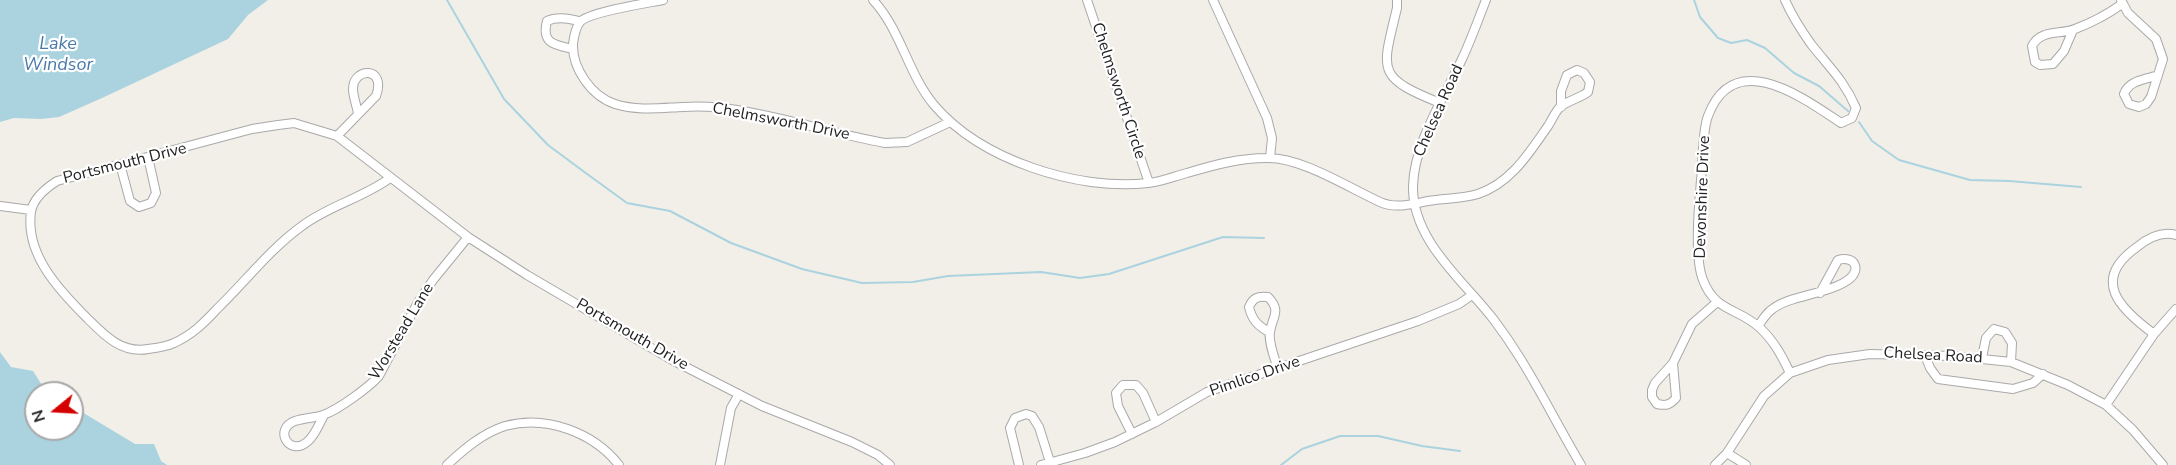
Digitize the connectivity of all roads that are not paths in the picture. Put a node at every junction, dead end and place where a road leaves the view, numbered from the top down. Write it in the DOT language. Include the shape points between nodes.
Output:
graph roads {
  1 [pos="663,0"];
  2 [pos="873,0"];
  3 [pos="1087,0"];
  4 [pos="1213,0"];
  5 [pos="1397,0"];
  6 [pos="1486,0"];
  7 [pos="1785,0"];
  8 [pos="2122,2"];
  9 [pos="580,21"];
  10 [pos="2073,30"];
  11 [pos="573,49"];
  12 [pos="2158,75"];
  13 [pos="1440,103"];
  14 [pos="1561,107"];
  15 [pos="358,114"];
  16 [pos="950,122"];
  17 [pos="337,136"];
  18 [pos="148,157"];
  19 [pos="1270,158"];
  20 [pos="120,164"];
  21 [pos="390,178"];
  22 [pos="1149,183"];
  23 [pos="1,205"];
  24 [pos="1415,205"];
  25 [pos="31,210"];
  26 [pos="2176,235"];
  27 [pos="468,237"];
  28 [pos="1820,292"];
  29 [pos="1472,295"];
  30 [pos="1716,303"];
  31 [pos="2176,309"];
  32 [pos="1758,326"];
  33 [pos="1269,332"];
  34 [pos="2154,334"];
  35 [pos="1925,355"];
  36 [pos="1982,358"];
  37 [pos="2011,362"];
  38 [pos="1673,363"];
  39 [pos="1278,369"];
  40 [pos="1790,374"];
  41 [pos="2043,374"];
  42 [pos="739,394"];
  43 [pos="2106,405"];
  44 [pos="324,415"];
  45 [pos="1156,422"];
  46 [pos="1132,434"];
  47 [pos="1727,453"];
  48 [pos="2158,463"];
  49 [pos="1046,464"];
  50 [pos="447,465"];
  51 [pos="619,465"];
  52 [pos="720,465"];
  53 [pos="890,465"];
  54 [pos="1019,465"];
  55 [pos="1581,465"];
  56 [pos="1715,465"];
  57 [pos="1746,465"];
  1 -- 9 [label="street" via="594,14"];
  2 -- 16 [label="street" via="888,19 920,85"];
  3 -- 22 [label="street, Chelmsworth Circle"];
  4 -- 19 [label="street" via="1267,118 1272,138"];
  5 -- 13 [label="street" via="1385,60 1390,74 1399,85"];
  6 -- 13 [label="street, Chelsea Road"];
  7 -- 30 [label="street, Devonshire Drive" via="1812,45 1848,88 1856,108 1852,118 1841,123 1786,88 1758,81 1736,84 1717,99 1707,118 1699,217 1699,260 1703,280"];
  8 -- 10 [label="street"];
  8 -- 12 [label="street" via="2128,13 2156,39 2163,59"];
  9 -- 11 [label="street"];
  9 -- 11 [label="street" via="559,17 548,21 546,28 554,45"];
  10 -- 10 [label="street" via="2035,40 2031,46 2035,62 2053,63 2064,51"];
  11 -- 16 [label="street, Chelmsworth Drive" via="581,76 615,104 648,109 702,106 737,110 885,143 908,142"];
  13 -- 24 [label="street, Chelsea Road" via="1417,160"];
  14 -- 14 [label="street" via="1588,92 1590,82 1584,73 1577,70 1567,75"];
  14 -- 24 [label="street" via="1520,166 1500,183 1478,194"];
  15 -- 15 [label="street" via="370,104 379,88 376,76 370,73 354,83"];
  15 -- 17 [label="street"];
  16 -- 22 [label="street" via="982,146 1038,169 1106,184"];
  17 -- 18 [label="street, Portsmouth Drive" via="294,123 252,129"];
  17 -- 21 [label="street, Portsmouth Drive"];
  18 -- 20 [label="street, Portsmouth Drive"];
  18 -- 20 [label="street" via="156,193 151,203 139,207 130,201"];
  19 -- 22 [label="street" via="1220,163"];
  19 -- 24 [label="street" via="1295,162 1384,204"];
  20 -- 25 [label="street, Portsmouth Drive" via="57,181 42,191"];
  21 -- 25 [label="street" via="303,225 197,329 172,344 144,350 120,346 61,292 43,264 32,235"];
  21 -- 27 [label="street, Portsmouth Drive"];
  23 -- 25 [label="street"];
  24 -- 29 [label="street, Chelsea Road" via="1424,229 1448,268"];
  26 -- 34 [label="street" via="2168,233 2147,239 2123,256 2112,276 2122,308"];
  27 -- 42 [label="street, Portsmouth Drive" via="672,360"];
  27 -- 44 [label="street, Worstead Lane" via="417,304 379,376"];
  28 -- 28 [label="street" via="1851,278 1855,264 1845,258 1838,260"];
  28 -- 32 [label="street" via="1781,304"];
  29 -- 39 [label="street, Pimlico Drive" via="1418,321"];
  29 -- 55 [label="street, Chelsea Road" via="1520,358"];
  30 -- 32 [label="street"];
  30 -- 38 [label="street" via="1692,324"];
  31 -- 34 [label="street"];
  32 -- 40 [label="street" via="1776,345"];
  33 -- 39 [label="street"];
  34 -- 43 [label="street"];
  35 -- 36 [label="street, Chelsea Road"];
  35 -- 40 [label="street, Chelsea Road" via="1860,355 1828,360"];
  35 -- 41 [label="street" via="1938,379 2013,388 2033,383"];
  36 -- 37 [label="street, Chelsea Road"];
  36 -- 37 [label="street" via="1986,338 1994,329 2005,332 2012,344"];
  37 -- 41 [label="street, Chelsea Road"];
  38 -- 38 [label="street" via="1652,390 1657,404 1671,404 1676,398"];
  39 -- 45 [label="street, Pimlico Drive" via="1207,393"];
  40 -- 47 [label="street, Chelsea Road" via="1764,396"];
  41 -- 43 [label="street, Chelsea Road"];
  42 -- 52 [label="street" via="731,408"];
  42 -- 53 [label="street, Portsmouth Drive" via="852,442"];
  43 -- 48 [label="street, Chelsea Road" via="2133,430"];
  44 -- 44 [label="street, Worstead Lane" via="292,422 285,428 285,441 290,446 308,442"];
  45 -- 46 [label="street, Pimlico Drive"];
  45 -- 46 [label="street" via="1136,385 1123,385 1116,393 1118,406"];
  46 -- 49 [label="street, Pimlico Drive"];
  47 -- 56 [label="street, Chelsea Road"];
  47 -- 57 [label="street"];
  49 -- 54 [label="street" via="1039,427 1026,414 1015,418 1010,428"];
  50 -- 51 [label="street" via="482,437 504,427 549,423 578,433 608,451"];
}
